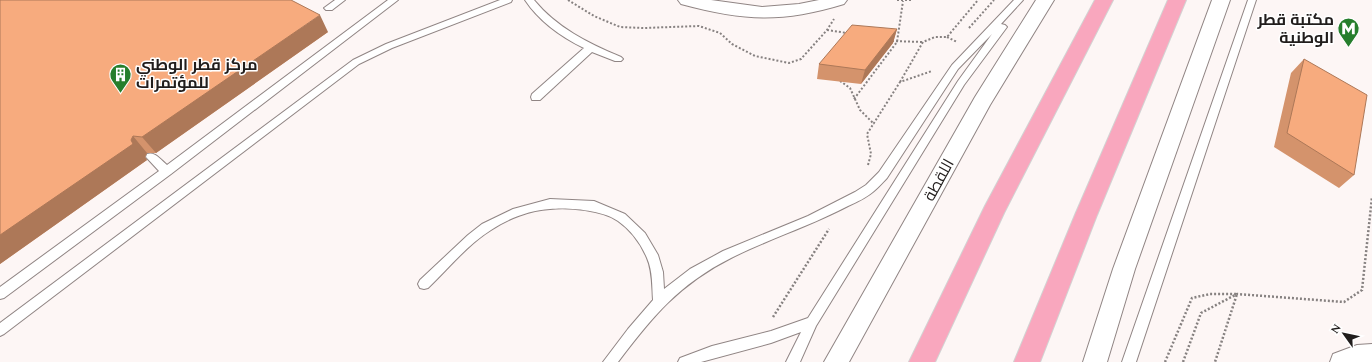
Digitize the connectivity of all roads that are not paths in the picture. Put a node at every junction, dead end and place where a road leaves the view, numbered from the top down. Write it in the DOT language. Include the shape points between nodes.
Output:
graph roads {
  1 [pos="341,0"];
  2 [pos="394,0"];
  3 [pos="508,0"];
  4 [pos="529,0"];
  5 [pos="687,0"];
  6 [pos="838,0"];
  7 [pos="1020,0"];
  8 [pos="1045,0"];
  9 [pos="1104,0"];
  10 [pos="1177,0"];
  11 [pos="1221,0"];
  12 [pos="1252,0"];
  13 [pos="329,8"];
  14 [pos="590,48"];
  15 [pos="618,59"];
  16 [pos="536,97"];
  17 [pos="151,157"];
  18 [pos="167,171"];
  19 [pos="883,175"];
  20 [pos="899,182"];
  21 [pos="424,284"];
  22 [pos="0,294"];
  23 [pos="659,301"];
  24 [pos="812,322"];
  25 [pos="0,330"];
  26 [pos="1372,356"];
  27 [pos="610,362"];
  28 [pos="685,362"];
  29 [pos="793,362"];
  30 [pos="836,362"];
  31 [pos="922,362"];
  32 [pos="1027,362"];
  33 [pos="1094,362"];
  34 [pos="1129,362"];
  35 [pos="1342,362"];
  1 -- 13 [label="lane"];
  2 -- 18 [label="lane"];
  3 -- 25 [label="lane" via="388,46 356,62"];
  4 -- 14 [label="lane" via="544,18"];
  5 -- 6 [label="street" via="750,13 778,13 814,8"];
  7 -- 19 [label="lane" via="955,67"];
  7 -- 20 [label="lane" via="961,83"];
  8 -- 30 [label="street, اللقطة" via="982,102"];
  9 -- 31 [label="main road" via="993,213"];
  10 -- 32 [label="main road"];
  11 -- 33 [label="street" via="1124,269"];
  12 -- 34 [label="lane"];
  14 -- 15 [label="lane"];
  14 -- 16 [label="lane"];
  17 -- 18 [label="lane"];
  18 -- 22 [label="lane"];
  19 -- 20 [label="lane"];
  19 -- 23 [label="lane" via="869,190 823,215 710,263"];
  20 -- 24 [label="lane"];
  21 -- 23 [label="lane" via="472,238 501,219 517,212 550,204 594,206 621,217 641,236 654,259"];
  23 -- 27 [label="lane"];
  24 -- 28 [label="lane"];
  24 -- 29 [label="lane"];
  26 -- 35 [label="street" via="1357,356"];
}
